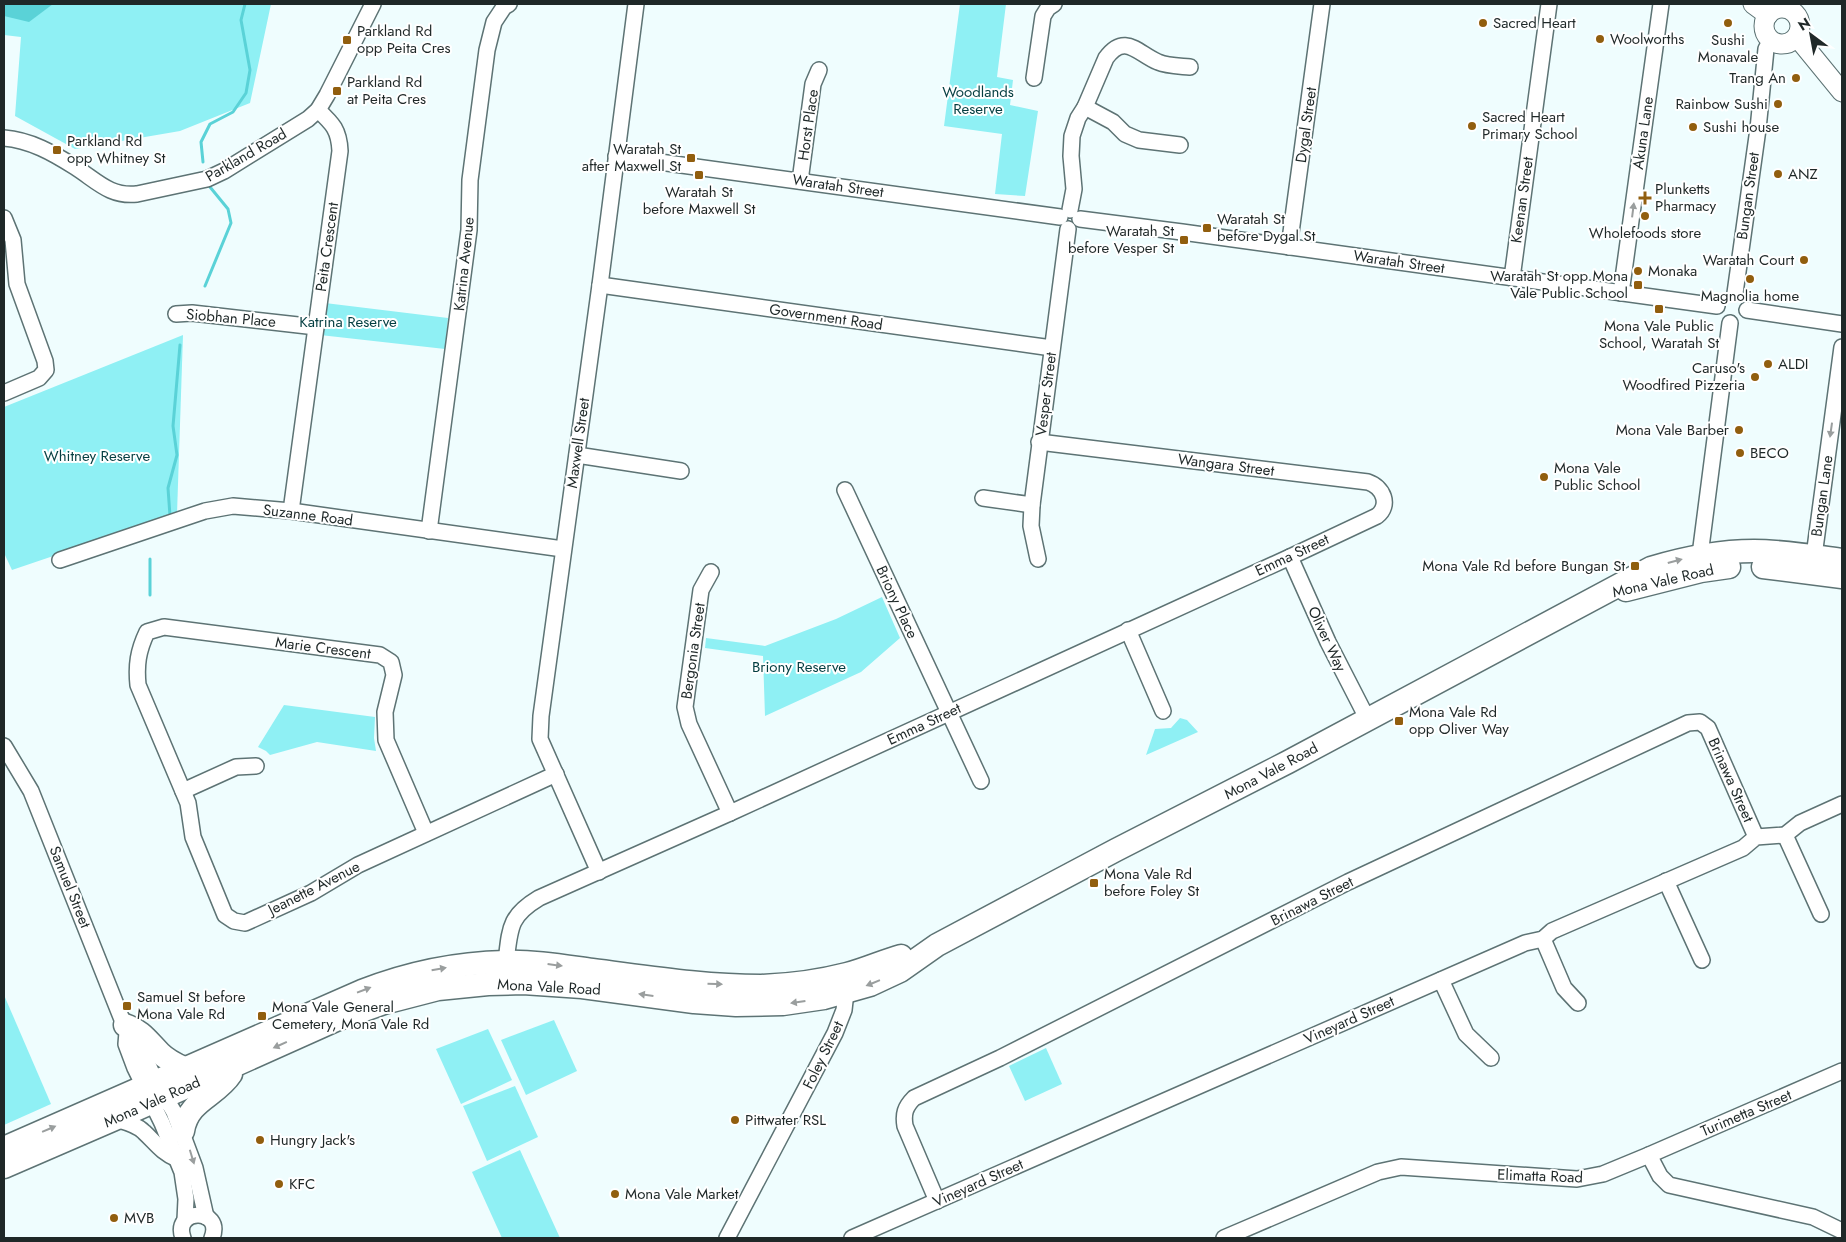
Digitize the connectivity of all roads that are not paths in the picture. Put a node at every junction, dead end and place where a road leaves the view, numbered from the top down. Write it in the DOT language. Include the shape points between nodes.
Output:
graph roads {
  1 [pos="372,4"];
  2 [pos="509,4"];
  3 [pos="636,4"];
  4 [pos="1054,4"];
  5 [pos="1322,4"];
  6 [pos="1549,4"];
  7 [pos="1661,4"];
  8 [pos="1789,6"];
  9 [pos="1760,9"];
  10 [pos="1797,37"];
  11 [pos="1771,40"];
  12 [pos="1190,67"];
  13 [pos="819,70"];
  14 [pos="1034,78"];
  15 [pos="1842,92"];
  16 [pos="1085,107"];
  17 [pos="318,110"];
  18 [pos="4,138"];
  19 [pos="1180,145"];
  20 [pos="616,156"];
  21 [pos="800,181"];
  22 [pos="4,218"];
  23 [pos="1070,219"];
  24 [pos="1289,247"];
  25 [pos="9,266"];
  26 [pos="1512,278"];
  27 [pos="600,286"];
  28 [pos="1622,293"];
  29 [pos="1734,293"];
  30 [pos="1717,306"];
  31 [pos="1747,310"];
  32 [pos="176,314"];
  33 [pos="1730,323"];
  34 [pos="1842,324"];
  35 [pos="316,327"];
  36 [pos="1842,347"];
  37 [pos="1052,348"];
  38 [pos="4,393"];
  39 [pos="1039,442"];
  40 [pos="577,455"];
  41 [pos="681,471"];
  42 [pos="846,490"];
  43 [pos="984,498"];
  44 [pos="1032,505"];
  45 [pos="291,511"];
  46 [pos="1377,516"];
  47 [pos="429,531"];
  48 [pos="563,549"];
  49 [pos="1290,556"];
  50 [pos="1814,556"];
  51 [pos="1038,559"];
  52 [pos="60,560"];
  53 [pos="1842,560"];
  54 [pos="1700,563"];
  55 [pos="711,572"];
  56 [pos="1842,577"];
  57 [pos="164,627"];
  58 [pos="1128,630"];
  59 [pos="1163,711"];
  60 [pos="948,713"];
  61 [pos="1368,720"];
  62 [pos="6,754"];
  63 [pos="256,766"];
  64 [pos="556,774"];
  65 [pos="981,781"];
  66 [pos="183,791"];
  67 [pos="1842,804"];
  68 [pos="730,813"];
  69 [pos="426,833"];
  70 [pos="1785,835"];
  71 [pos="1756,837"];
  72 [pos="599,872"];
  73 [pos="1666,881"];
  74 [pos="1821,914"];
  75 [pos="1543,939"];
  76 [pos="1702,960"];
  77 [pos="506,962"];
  78 [pos="1441,980"];
  79 [pos="847,983"];
  80 [pos="537,984"];
  81 [pos="438,989"];
  82 [pos="1578,1003"];
  83 [pos="126,1029"];
  84 [pos="1491,1058"];
  85 [pos="236,1064"];
  86 [pos="184,1068"];
  87 [pos="1842,1071"];
  88 [pos="155,1092"];
  89 [pos="115,1119"];
  90 [pos="183,1131"];
  91 [pos="4,1148"];
  92 [pos="1649,1155"];
  93 [pos="177,1159"];
  94 [pos="4,1167"];
  95 [pos="937,1201"];
  96 [pos="206,1217"];
  97 [pos="185,1220"];
  98 [pos="1842,1231"];
  99 [pos="858,1237"];
  100 [pos="183,1238"];
  101 [pos="212,1238"];
  102 [pos="727,1238"];
  103 [pos="1224,1238"];
  1 -- 17 [label="street, Parkland Road"];
  2 -- 47 [label="street, Katrina Avenue" via="494,22 487,50 470,180 469,230"];
  3 -- 20 [label="street, Maxwell Street"];
  4 -- 14 [label="street" via="1043,16"];
  5 -- 24 [label="street, Dygal Street"];
  6 -- 26 [label="street, Keenan Street"];
  28 -- 7 [label="street, Akuna Lane, one-way"];
  8 -- 9 [label="main road"];
  8 -- 10 [label="main road" via="1800,21"];
  9 -- 11 [label="main road" via="1765,31"];
  10 -- 11 [label="main road" via="1787,44"];
  10 -- 15 [label="main road"];
  11 -- 29 [label="street, Bungan Street" via="1766,49 1758,130"];
  12 -- 16 [label="street, Vesper Street" via="1160,63 1137,49 1117,46 1106,58"];
  13 -- 21 [label="street, Horst Place" via="813,84"];
  16 -- 19 [label="street" via="1139,140"];
  16 -- 23 [label="street, Vesper Street" via="1072,136 1074,189"];
  17 -- 18 [label="street, Parkland Road" via="218,174 199,182 126,195 110,190 32,144"];
  17 -- 35 [label="street, Peita Crescent" via="335,126 340,151"];
  20 -- 21 [label="street, Waratah Street"];
  20 -- 27 [label="street, Maxwell Street"];
  21 -- 23 [label="street, Waratah Street"];
  22 -- 25 [label="street" via="13,240"];
  23 -- 24 [label="street, Waratah Street"];
  23 -- 37 [label="street, Vesper Street"];
  24 -- 26 [label="street, Waratah Street"];
  25 -- 38 [label="street" via="46,370 39,378"];
  26 -- 28 [label="street, Waratah Street"];
  27 -- 37 [label="street, Government Road"];
  27 -- 40 [label="street, Maxwell Street"];
  28 -- 30 [label="street, Waratah Street"];
  29 -- 30 [label="street" via="1721,297"];
  29 -- 31 [label="street" via="1743,297"];
  30 -- 33 [label="street" via="1721,319"];
  31 -- 33 [label="street" via="1739,321"];
  31 -- 34 [label="street"];
  32 -- 35 [label="street, Siobhan Place"];
  33 -- 54 [label="street"];
  35 -- 45 [label="street, Peita Crescent"];
  36 -- 50 [label="street, Bungan Lane, one-way"];
  37 -- 39 [label="street, Vesper Street"];
  39 -- 44 [label="street, Vesper Street"];
  39 -- 46 [label="street, Wangara Street" via="1368,482 1382,493 1384,506"];
  40 -- 41 [label="street"];
  40 -- 48 [label="street, Maxwell Street"];
  42 -- 60 [label="street, Briony Place"];
  43 -- 44 [label="street"];
  44 -- 51 [label="street, Vesper Street" via="1031,526"];
  45 -- 47 [label="street, Suzanne Road"];
  45 -- 52 [label="street, Suzanne Road" via="232,506"];
  46 -- 49 [label="street, Emma Street"];
  47 -- 48 [label="street, Suzanne Road"];
  48 -- 64 [label="street, Maxwell Street" via="540,724 540,739"];
  49 -- 58 [label="street, Emma Street"];
  49 -- 61 [label="street, Oliver Way" via="1328,642"];
  50 -- 53 [label="highway, Mona Vale Road"];
  50 -- 54 [label="highway, Mona Vale Road" via="1754,551"];
  54 -- 56 [label="highway, Mona Vale Road"];
  54 -- 61 [label="highway, Mona Vale Road" via="1603,595"];
  55 -- 68 [label="street, Bergonia Street" via="701,590 685,707 689,724"];
  57 -- 66 [label="street, Jeanette Avenue" via="147,632 139,649 136,666 138,685"];
  57 -- 69 [label="street, Marie Crescent" via="380,655 391,662 394,675 385,712 386,740"];
  58 -- 59 [label="street"];
  58 -- 60 [label="street, Emma Street"];
  60 -- 65 [label="street, Briony Place"];
  60 -- 68 [label="street, Emma Street"];
  61 -- 79 [label="highway, Mona Vale Road" via="937,946"];
  62 -- 83 [label="street, Samuel Street" via="31,791"];
  63 -- 66 [label="street" via="236,767"];
  64 -- 69 [label="street, Jeanette Avenue"];
  64 -- 72 [label="street, Maxwell Street"];
  66 -- 69 [label="street, Jeanette Avenue" via="193,837 226,915 245,923 311,893 358,865"];
  67 -- 70 [label="street" via="1800,823"];
  68 -- 72 [label="street, Emma Street"];
  70 -- 71 [label="street"];
  70 -- 74 [label="street"];
  71 -- 73 [label="street, Vineyard Street" via="1743,848"];
  71 -- 95 [label="street, Brinawa Street" via="1708,728 1700,722 1688,723 1348,882 1000,1058 914,1098 903,1115 905,1126"];
  72 -- 77 [label="street, Emma Street" via="524,907 510,929"];
  73 -- 75 [label="street, Vineyard Street" via="1552,931"];
  73 -- 76 [label="street"];
  75 -- 78 [label="street, Vineyard Street" via="1525,943"];
  75 -- 82 [label="street" via="1564,988"];
  77 -- 79 [label="highway, Mona Vale Road, one-way" via="704,984"];
  77 -- 80 [label="highway" via="510,970"];
  77 -- 81 [label="highway" via="497,971 459,978"];
  86 -- 77 [label="highway, Mona Vale Road, one-way" via="392,979 468,964"];
  78 -- 84 [label="street" via="1466,1034"];
  78 -- 95 [label="street, Vineyard Street"];
  79 -- 80 [label="highway, Mona Vale Road, one-way" via="824,998 783,1004 736,1005"];
  79 -- 102 [label="street, Foley Street" via="844,1010 835,1034"];
  80 -- 81 [label="highway, Mona Vale Road"];
  81 -- 85 [label="highway, Mona Vale Road, one-way" via="357,1012"];
  83 -- 86 [label="highway" via="137,1030 161,1054"];
  83 -- 88 [label="street, Samuel Street" via="136,1039"];
  85 -- 88 [label="highway, Mona Vale Road"];
  85 -- 90 [label="highway" via="229,1077 192,1109"];
  86 -- 88 [label="highway, Mona Vale Road"];
  87 -- 92 [label="street, Turimetta Street"];
  88 -- 89 [label="highway, Mona Vale Road"];
  88 -- 90 [label="street" via="174,1112"];
  91 -- 88 [label="highway, Mona Vale Road, one-way"];
  88 -- 93 [label="street"];
  89 -- 93 [label="street" via="143,1130 164,1153"];
  89 -- 94 [label="highway, Mona Vale Road"];
  90 -- 96 [label="street, one-way"];
  92 -- 98 [label="street" via="1669,1185 1814,1217"];
  92 -- 103 [label="street, Elimatta Road" via="1603,1174 1577,1179 1401,1167 1385,1169"];
  93 -- 97 [label="street" via="185,1185"];
  95 -- 99 [label="street, Vineyard Street"];
  96 -- 97 [label="street" via="195,1215"];
  96 -- 101 [label="street" via="213,1225"];
  97 -- 100 [label="street" via="181,1231"];
}
